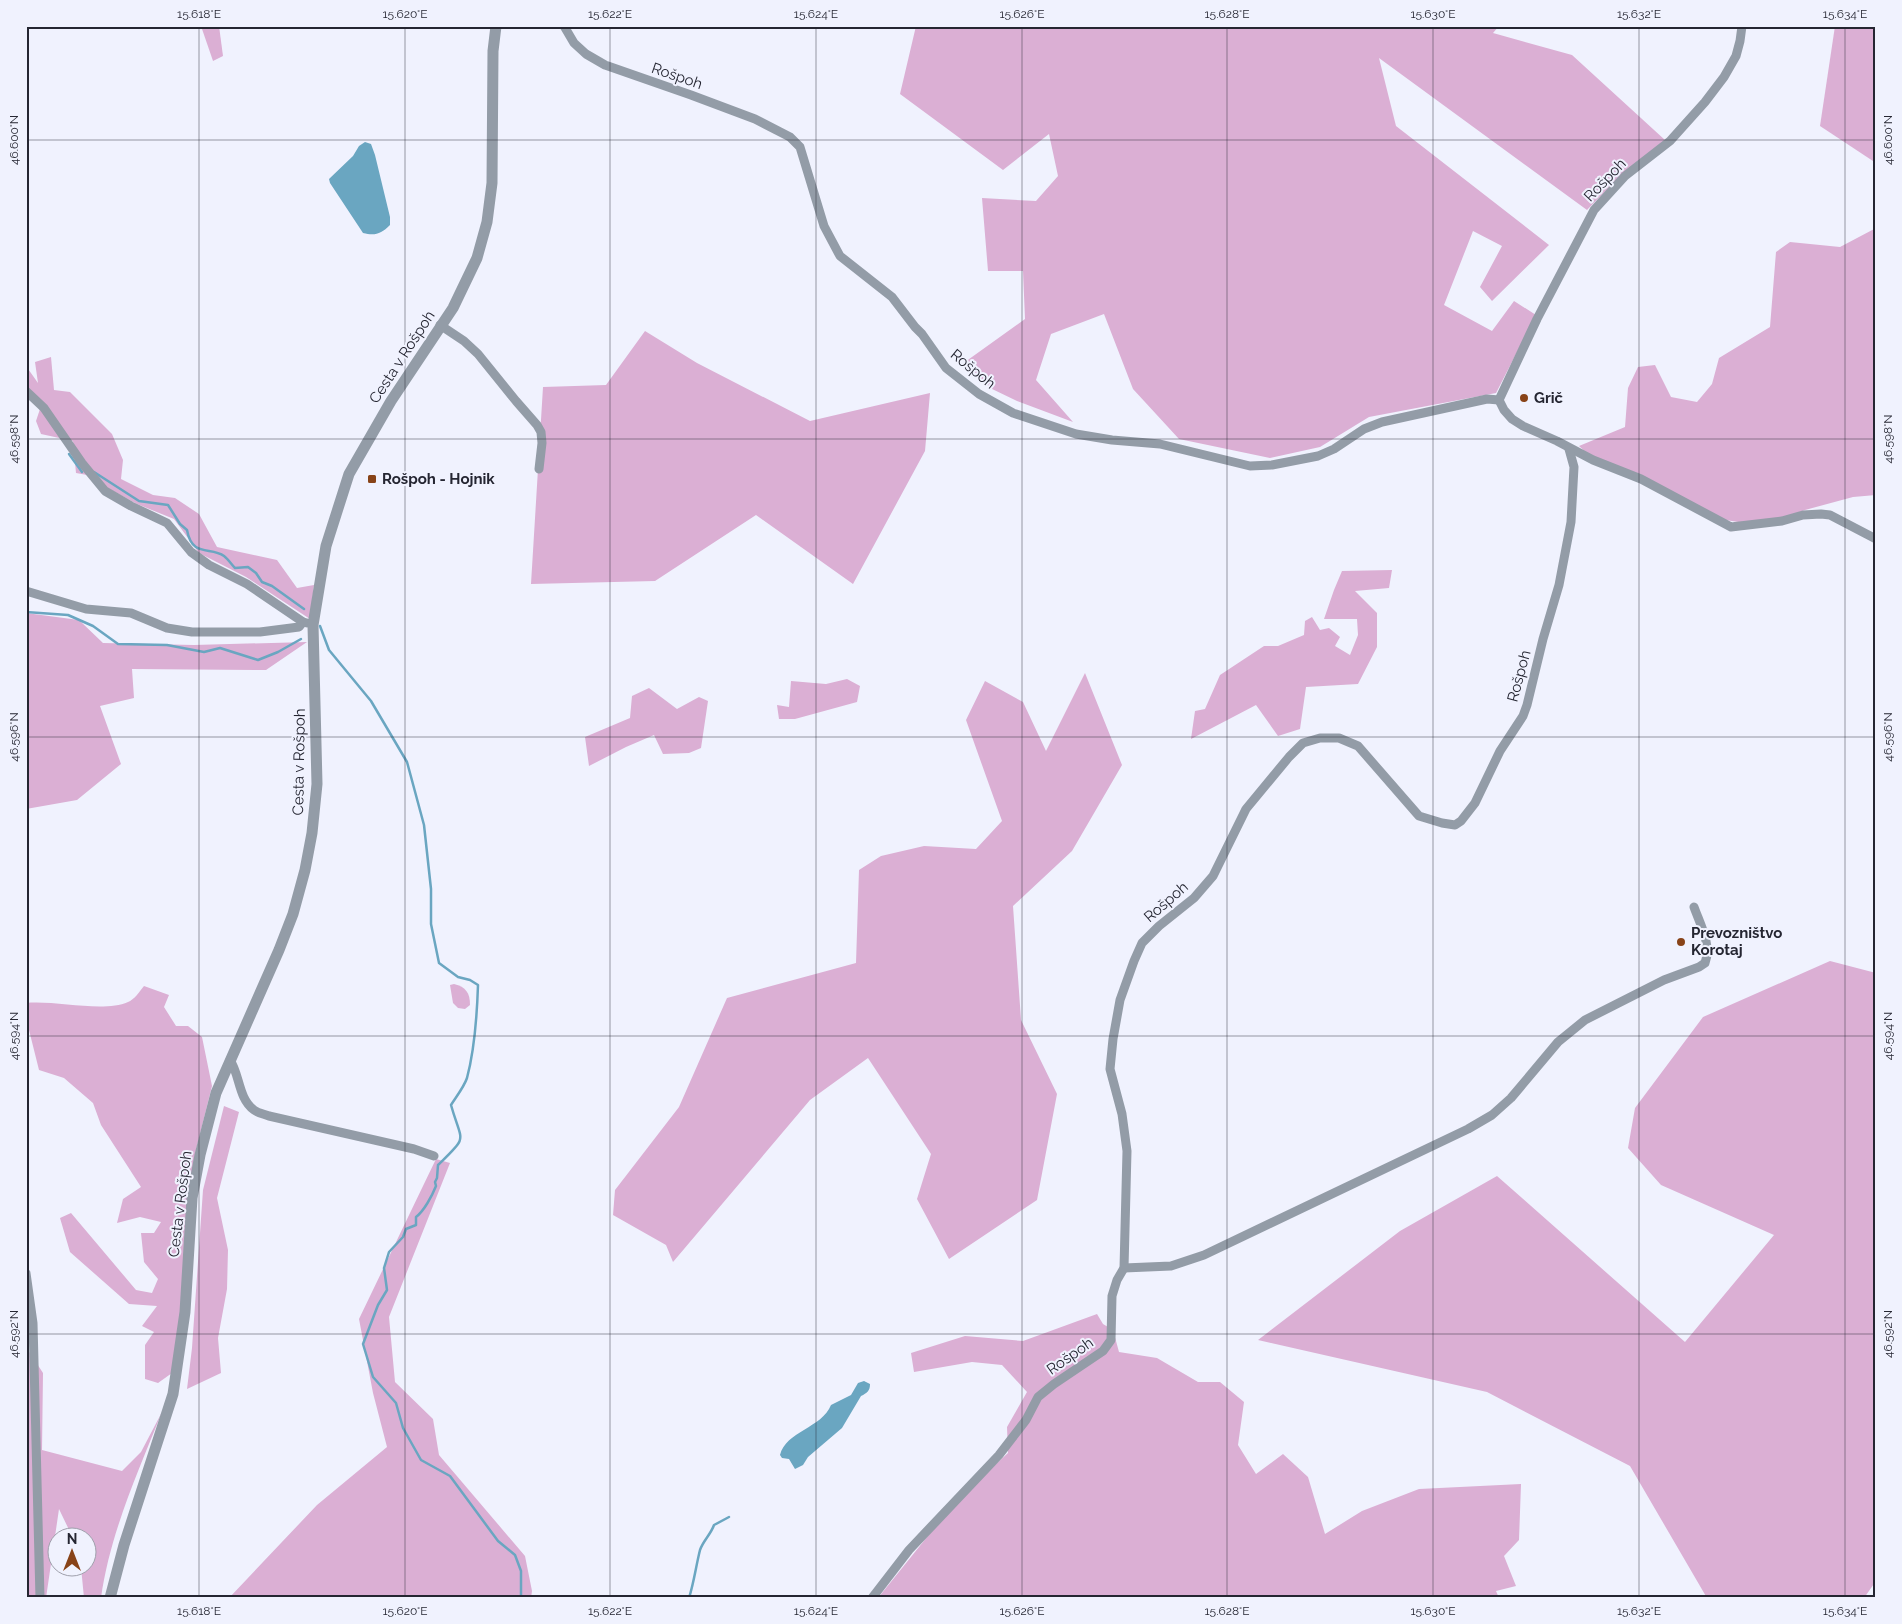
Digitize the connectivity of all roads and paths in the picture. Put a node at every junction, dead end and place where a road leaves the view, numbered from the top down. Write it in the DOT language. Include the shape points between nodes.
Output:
graph roads {
  1 [pos="496,26"];
  2 [pos="564,26"];
  3 [pos="1742,26"];
  4 [pos="440,325"];
  5 [pos="26,391"];
  6 [pos="1499,400"];
  7 [pos="1569,449"];
  8 [pos="539,469"];
  9 [pos="1876,538"];
  10 [pos="26,591"];
  11 [pos="308,624"];
  12 [pos="1694,907"];
  13 [pos="230,1060"];
  14 [pos="434,1156"];
  15 [pos="1124,1268"];
  16 [pos="26,1273"];
  17 [pos="40,1598"];
  18 [pos="110,1598"];
  19 [pos="872,1598"];
  1 -- 4 [label="street, Cesta v Rošpoh" via="492,183 487,222 477,258 453,308"];
  2 -- 6 [label="street, Rošpoh" via="574,43 604,65 754,119 790,137 800,147 824,226 840,256 892,297 946,368 979,394 1013,413 1076,434 1160,444 1250,466 1318,456 1364,428 1382,422 1487,399"];
  3 -- 6 [label="street, Rošpoh" via="1736,56 1704,102 1670,141 1625,176 1594,210"];
  4 -- 8 [label="street" via="478,354 537,425 542,443"];
  4 -- 11 [label="street, Cesta v Rošpoh" via="349,474 326,546"];
  5 -- 11 [label="street" via="44,408 105,491 167,523 191,552 209,565 247,584"];
  6 -- 7 [label="street" via="1512,419"];
  7 -- 9 [label="street" via="1641,479 1731,527 1821,514 1830,515"];
  7 -- 15 [label="street, Rošpoh" via="1574,467 1571,522 1559,585 1527,705 1475,803 1461,821 1455,825 1442,824 1419,816 1358,746 1339,738 1320,738 1303,743 1246,810 1213,876 1194,898 1142,943 1120,1000 1110,1069 1122,1114 1127,1151"];
  10 -- 11 [label="street" via="86,610 131,613 167,628 192,632 260,632"];
  11 -- 13 [label="street, Cesta v Rošpoh" via="317,784 312,833 290,923"];
  12 -- 15 [label="street" via="1706,942 1705,963 1658,982 1569,1031 1511,1098 1492,1115 1204,1255 1171,1266"];
  13 -- 14 [label="street" via="236,1069 242,1093 254,1110"];
  13 -- 18 [label="street, Cesta v Rošpoh" via="216,1093 192,1198 184,1320 173,1394"];
  15 -- 19 [label="street, Rošpoh" via="1112,1296 1110,1340 1103,1351 1038,1397 1026,1420 999,1455 909,1550"];
  16 -- 17 [label="street" via="33,1323"];
}
